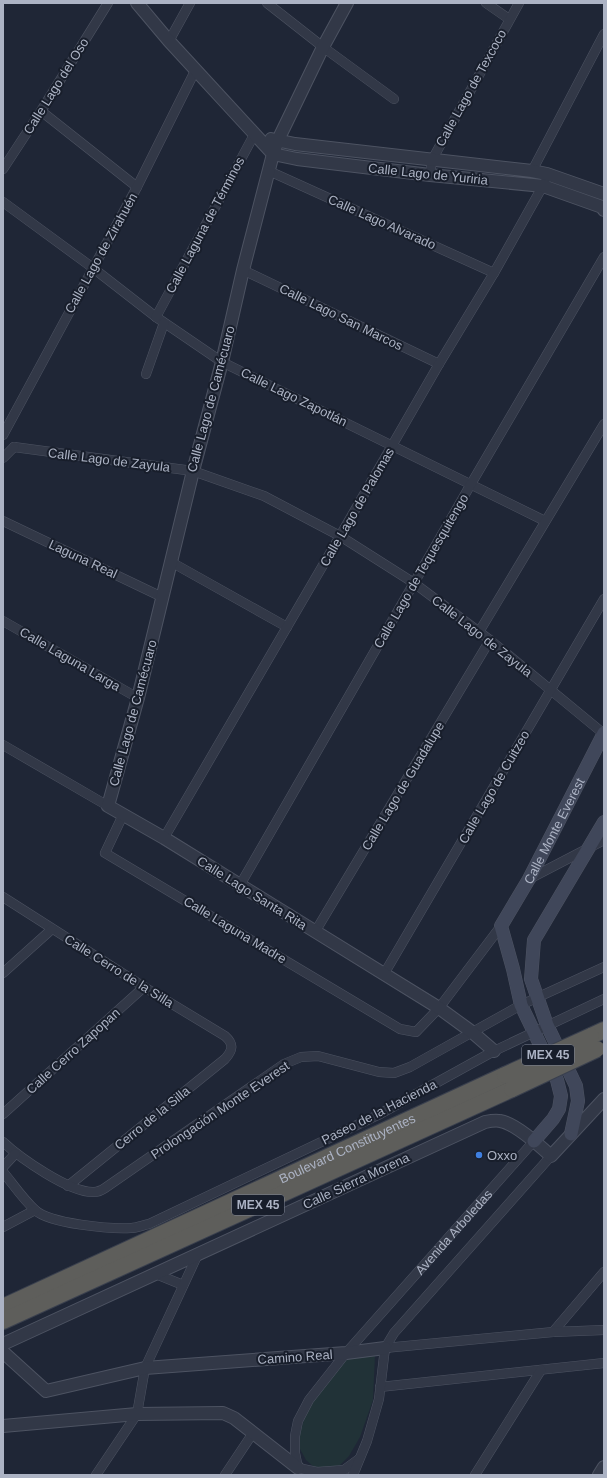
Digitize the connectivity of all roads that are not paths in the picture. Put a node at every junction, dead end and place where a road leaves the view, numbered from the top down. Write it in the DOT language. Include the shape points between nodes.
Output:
graph roads {
  1 [pos="108,3"];
  2 [pos="137,3"];
  3 [pos="190,3"];
  4 [pos="267,3"];
  5 [pos="347,3"];
  6 [pos="486,3"];
  7 [pos="519,3"];
  8 [pos="509,19"];
  9 [pos="604,34"];
  10 [pos="169,41"];
  11 [pos="323,47"];
  12 [pos="196,69"];
  13 [pos="394,99"];
  14 [pos="41,111"];
  15 [pos="257,135"];
  16 [pos="278,140"];
  17 [pos="273,154"];
  18 [pos="432,160"];
  19 [pos="3,168"];
  20 [pos="532,171"];
  21 [pos="269,172"];
  22 [pos="547,174"];
  23 [pos="430,175"];
  24 [pos="543,186"];
  25 [pos="137,187"];
  26 [pos="604,194"];
  27 [pos="3,202"];
  28 [pos="604,207"];
  29 [pos="604,257"];
  30 [pos="93,268"];
  31 [pos="243,270"];
  32 [pos="494,273"];
  33 [pos="156,317"];
  34 [pos="164,323"];
  35 [pos="222,362"];
  36 [pos="439,364"];
  37 [pos="146,374"];
  38 [pos="604,424"];
  39 [pos="3,435"];
  40 [pos="392,445"];
  41 [pos="14,447"];
  42 [pos="3,458"];
  43 [pos="193,471"];
  44 [pos="471,484"];
  45 [pos="3,521"];
  46 [pos="545,522"];
  47 [pos="340,536"];
  48 [pos="171,562"];
  49 [pos="414,583"];
  50 [pos="162,597"];
  51 [pos="604,599"];
  52 [pos="3,621"];
  53 [pos="287,626"];
  54 [pos="479,632"];
  55 [pos="490,640"];
  56 [pos="551,690"];
  57 [pos="138,698"];
  58 [pos="604,734"];
  59 [pos="3,745"];
  60 [pos="108,806"];
  61 [pos="123,815"];
  62 [pos="604,822"];
  63 [pos="164,838"];
  64 [pos="604,840"];
  65 [pos="588,849"];
  66 [pos="529,879"];
  67 [pos="240,885"];
  68 [pos="3,897"];
  69 [pos="501,926"];
  70 [pos="52,929"];
  71 [pos="315,932"];
  72 [pos="604,967"];
  73 [pos="3,973"];
  74 [pos="384,974"];
  75 [pos="144,987"];
  76 [pos="536,997"];
  77 [pos="604,999"];
  78 [pos="522,1005"];
  79 [pos="439,1008"];
  80 [pos="547,1025"];
  81 [pos="400,1029"];
  82 [pos="472,1032"];
  83 [pos="535,1032"];
  84 [pos="599,1040"];
  85 [pos="233,1046"];
  86 [pos="494,1051"];
  87 [pos="509,1082"];
  88 [pos="604,1099"];
  89 [pos="3,1114"];
  90 [pos="571,1134"];
  91 [pos="534,1141"];
  92 [pos="3,1142"];
  93 [pos="15,1154"];
  94 [pos="551,1156"];
  95 [pos="3,1167"];
  96 [pos="3,1172"];
  97 [pos="68,1186"];
  98 [pos="35,1210"];
  99 [pos="3,1227"];
  100 [pos="198,1254"];
  101 [pos="604,1272"];
  102 [pos="156,1274"];
  103 [pos="183,1285"];
  104 [pos="3,1307"];
  105 [pos="3,1321"];
  106 [pos="604,1330"];
  107 [pos="553,1332"];
  108 [pos="3,1344"];
  109 [pos="385,1348"];
  110 [pos="3,1352"];
  111 [pos="346,1353"];
  112 [pos="604,1363"];
  113 [pos="145,1368"];
  114 [pos="541,1370"];
  115 [pos="380,1387"];
  116 [pos="137,1414"];
  117 [pos="3,1426"];
  118 [pos="253,1433"];
  119 [pos="360,1457"];
  120 [pos="604,1467"];
  121 [pos="303,1471"];
  122 [pos="96,1475"];
  123 [pos="225,1475"];
  124 [pos="353,1475"];
  125 [pos="475,1475"];
  126 [pos="599,1475"];
  1 -- 14 [label="street, Calle Lago del Oso"];
  2 -- 10 [label="street"];
  3 -- 10 [label="street"];
  4 -- 11 [label="street"];
  5 -- 11 [label="street, Calle Lago de Camécuaro"];
  6 -- 8 [label="street"];
  7 -- 8 [label="street, Calle Lago de Texcoco"];
  8 -- 18 [label="street, Calle Lago de Texcoco"];
  9 -- 20 [label="street"];
  10 -- 12 [label="street"];
  11 -- 13 [label="street"];
  11 -- 16 [label="street, Calle Lago de Camécuaro"];
  12 -- 15 [label="street"];
  12 -- 25 [label="street, Calle Lago de Zirahuén"];
  14 -- 19 [label="street, Calle Lago del Oso"];
  14 -- 25 [label="street"];
  15 -- 16 [label="street, Calle Lago de Yuriria"];
  15 -- 17 [label="street"];
  15 -- 33 [label="street, Calle Laguna de Términos"];
  16 -- 17 [label="street, Calle Lago de Camécuaro"];
  16 -- 18 [label="street, Calle Lago de Yuriria"];
  17 -- 21 [label="street, Calle Lago de Camécuaro"];
  17 -- 23 [label="street, Calle Lago de Yuriria"];
  18 -- 20 [label="street, Calle Lago de Yuriria"];
  18 -- 23 [label="street, Calle Lago de Texcoco"];
  20 -- 22 [label="street, Calle Lago de Yuriria"];
  21 -- 31 [label="street, Calle Lago de Camécuaro"];
  21 -- 32 [label="street, Calle Lago Alvarado"];
  22 -- 24 [label="street, Calle Lago de Palomas"];
  22 -- 26 [label="street, Calle Lago de Yuriria"];
  23 -- 24 [label="street, Calle Lago de Yuriria"];
  24 -- 28 [label="street, Calle Lago de Yuriria"];
  24 -- 32 [label="street, Calle Lago de Palomas"];
  25 -- 30 [label="street, Calle Lago de Zirahuén"];
  27 -- 30 [label="street, Calle Lago Zapotlán"];
  29 -- 44 [label="street, Calle Lago de Tequesquitengo"];
  30 -- 33 [label="street, Calle Lago Zapotlán"];
  30 -- 39 [label="street, Calle Lago de Zirahuén"];
  31 -- 35 [label="street, Calle Lago de Camécuaro"];
  31 -- 36 [label="street, Calle Lago San Marcos"];
  32 -- 36 [label="street, Calle Lago de Palomas"];
  33 -- 34 [label="street, Calle Lago Zapotlán"];
  34 -- 35 [label="street, Calle Lago Zapotlán"];
  34 -- 37 [label="street"];
  35 -- 40 [label="street, Calle Lago Zapotlán"];
  35 -- 43 [label="street, Calle Lago de Camécuaro"];
  36 -- 40 [label="street, Calle Lago de Palomas"];
  38 -- 46 [label="street"];
  39 -- 41 [label="street, Calle Lago de Zirahuén"];
  40 -- 44 [label="street, Calle Lago Zapotlán"];
  40 -- 47 [label="street, Calle Lago de Palomas"];
  41 -- 42 [label="street"];
  41 -- 43 [label="street, Calle Lago de Zayula"];
  43 -- 47 [label="street, Calle Lago de Zayula" via="264,496"];
  43 -- 48 [label="street, Calle Lago de Camécuaro"];
  44 -- 46 [label="street, Calle Lago Zapotlán"];
  44 -- 49 [label="street, Calle Lago de Tequesquitengo"];
  45 -- 50 [label="street, Laguna Real"];
  46 -- 54 [label="street"];
  47 -- 49 [label="street, Calle Lago de Zayula"];
  47 -- 53 [label="street, Calle Lago de Palomas"];
  48 -- 50 [label="street, Calle Lago de Camécuaro"];
  48 -- 53 [label="street"];
  49 -- 54 [label="street, Calle Lago de Zayula"];
  49 -- 67 [label="street, Calle Lago de Tequesquitengo"];
  50 -- 57 [label="street, Calle Lago de Camécuaro"];
  51 -- 56 [label="street, Calle Lago de Cuitzeo"];
  52 -- 57 [label="street, Calle Laguna Larga"];
  53 -- 63 [label="street, Calle Lago de Palomas"];
  54 -- 55 [label="street, Calle Lago de Zayula"];
  55 -- 56 [label="street, Calle Lago de Zayula"];
  55 -- 71 [label="street, Calle Lago de Guadalupe"];
  56 -- 58 [label="street, Calle Lago de Zayula"];
  56 -- 74 [label="street, Calle Lago de Cuitzeo"];
  57 -- 60 [label="street, Calle Lago de Camécuaro"];
  58 -- 66 [label="main road, Calle Monte Everest"];
  59 -- 60 [label="street, Calle Lago Santa Rita"];
  60 -- 61 [label="street, Calle Lago Santa Rita"];
  61 -- 63 [label="street, Calle Lago Santa Rita"];
  61 -- 81 [label="street, Calle Laguna Madre" via="105,853"];
  62 -- 65 [label="main road"];
  63 -- 67 [label="street, Calle Lago Santa Rita"];
  64 -- 65 [label="street"];
  65 -- 66 [label="street"];
  65 -- 76 [label="main road" via="534,940 531,979"];
  66 -- 69 [label="main road, Calle Monte Everest"];
  67 -- 71 [label="street, Calle Lago Santa Rita"];
  68 -- 70 [label="street, Calle Cerro de la Silla"];
  69 -- 78 [label="main road"];
  69 -- 79 [label="street, Calle Monte Everest"];
  70 -- 73 [label="street"];
  70 -- 75 [label="street, Calle Cerro de la Silla"];
  71 -- 74 [label="street, Calle Lago Santa Rita"];
  72 -- 76 [label="street"];
  74 -- 79 [label="street, Calle Lago Santa Rita"];
  75 -- 85 [label="street, Calle Cerro de la Silla" via="225,1036"];
  75 -- 89 [label="street, Calle Cerro Zapopan"];
  76 -- 78 [label="street"];
  76 -- 80 [label="main road"];
  77 -- 80 [label="street, Paseo de la Hacienda"];
  78 -- 82 [label="street"];
  78 -- 83 [label="main road"];
  79 -- 81 [label="street, Calle Monte Everest" via="416,1032"];
  79 -- 82 [label="street, Calle Lago Santa Rita"];
  80 -- 83 [label="street, Paseo de la Hacienda"];
  80 -- 90 [label="main road" via="576,1086 578,1101"];
  82 -- 86 [label="street, Calle Lago Santa Rita"];
  82 -- 97 [label="street, Prolongación Monte Everest" via="410,1068 394,1073 379,1072 318,1056 301,1057 284,1064 105,1188 95,1192"];
  83 -- 86 [label="street, Paseo de la Hacienda"];
  83 -- 91 [label="main road, Avenida Arboledas" via="557,1080 561,1096 559,1109"];
  84 -- 87 [label="highway, Boulevard Constituyentes / MEX 45, bridge"];
  85 -- 97 [label="street, Cerro de la Silla" via="225,1058"];
  86 -- 98 [label="street, Paseo de la Hacienda" via="378,1115 149,1224 133,1228 116,1228 60,1221"];
  87 -- 104 [label="highway, Boulevard Constituyentes / MEX 45"];
  87 -- 105 [label="highway, Boulevard Constituyentes / MEX 45"];
  88 -- 90 [label="street, Avenida Arboledas"];
  90 -- 94 [label="street, Avenida Arboledas"];
  91 -- 94 [label="street, Calle Sierra Morena"];
  91 -- 100 [label="street, Calle Sierra Morena" via="501,1121 485,1122"];
  91 -- 111 [label="street, Avenida Arboledas"];
  92 -- 93 [label="street, Prolongación Monte Everest"];
  93 -- 95 [label="street"];
  93 -- 97 [label="street, Prolongación Monte Everest"];
  94 -- 109 [label="street, Avenida Arboledas" via="394,1333"];
  96 -- 98 [label="street"];
  98 -- 99 [label="street"];
  100 -- 102 [label="street, Calle Sierra Morena"];
  100 -- 103 [label="street"];
  101 -- 107 [label="street"];
  102 -- 103 [label="street"];
  102 -- 108 [label="street, Calle Sierra Morena"];
  103 -- 113 [label="street"];
  106 -- 107 [label="street, Camino Real"];
  107 -- 109 [label="street, Camino Real"];
  109 -- 111 [label="street, Camino Real"];
  109 -- 115 [label="street"];
  110 -- 113 [label="street, Camino Real" via="46,1392"];
  111 -- 113 [label="street, Camino Real"];
  111 -- 121 [label="street, Avenida Arboledas" via="309,1400 298,1421 295,1453"];
  112 -- 114 [label="street"];
  113 -- 116 [label="street"];
  114 -- 115 [label="street"];
  114 -- 125 [label="street"];
  115 -- 119 [label="street" via="379,1400"];
  116 -- 117 [label="street"];
  116 -- 118 [label="street" via="223,1413"];
  116 -- 122 [label="street"];
  118 -- 121 [label="street"];
  118 -- 123 [label="street"];
  119 -- 121 [label="street" via="344,1470"];
  119 -- 124 [label="street"];
  120 -- 126 [label="street"];
}
